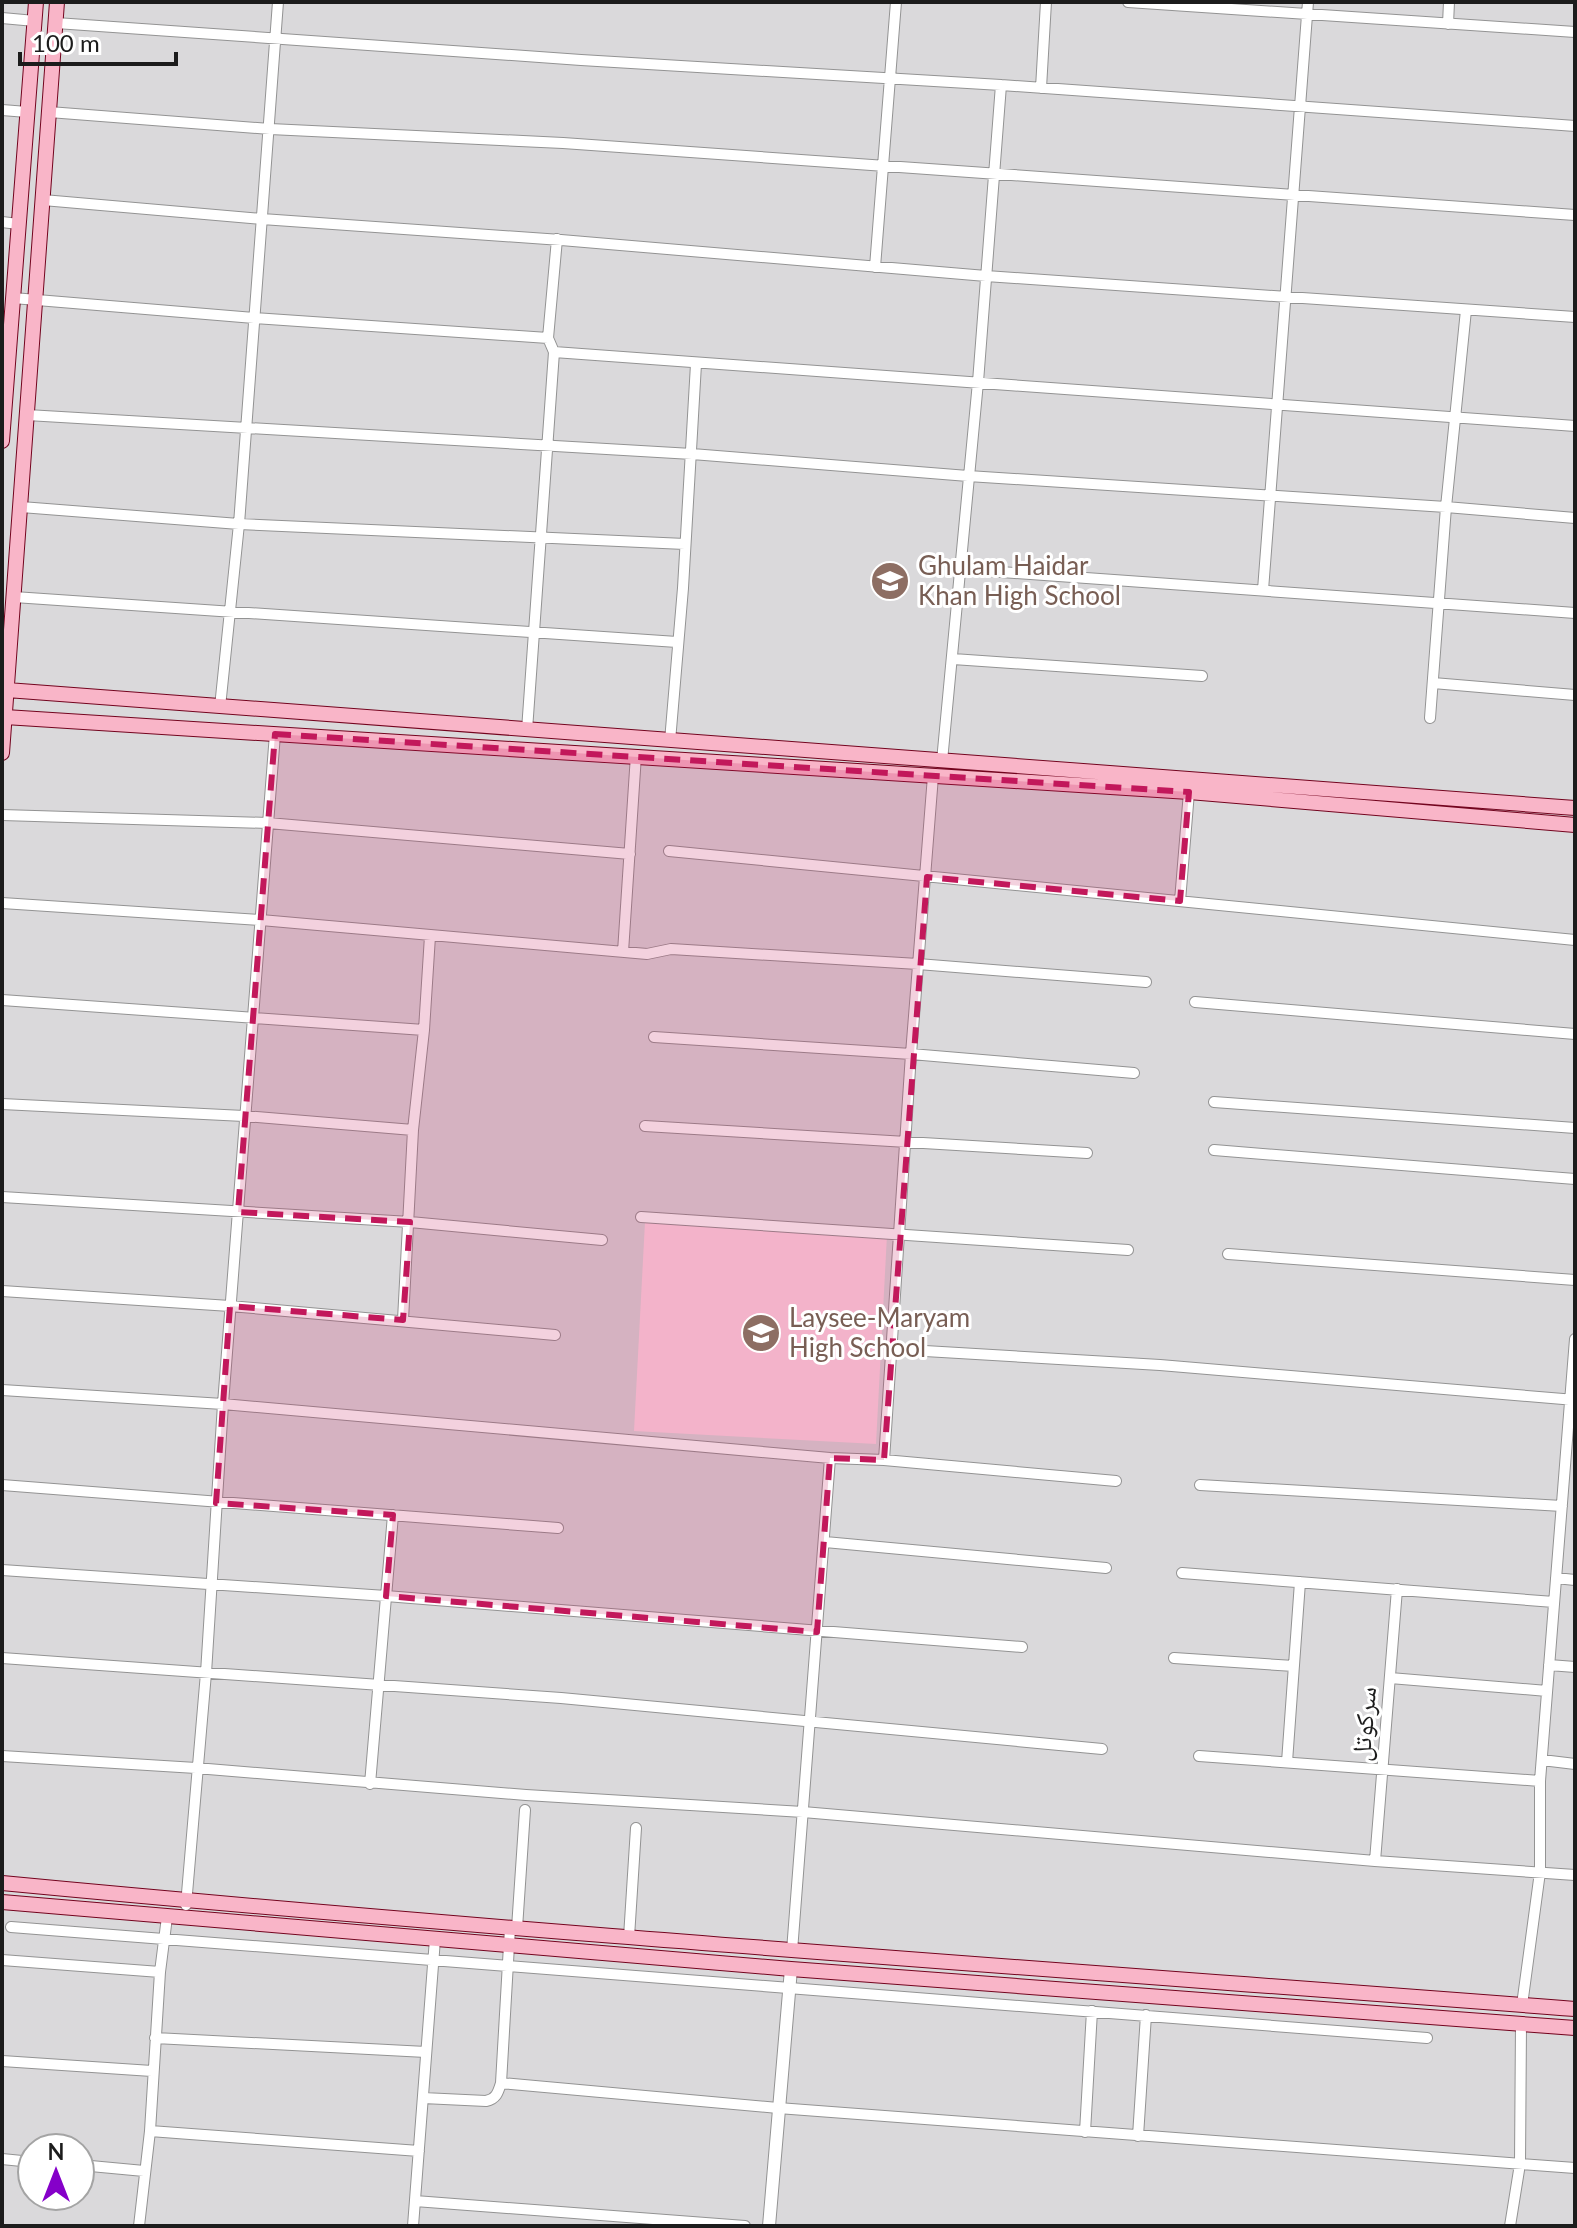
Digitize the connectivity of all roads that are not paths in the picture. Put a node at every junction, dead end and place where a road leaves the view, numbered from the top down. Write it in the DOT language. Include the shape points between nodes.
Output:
graph roads {
  1 [pos="36,2"];
  2 [pos="57,2"];
  3 [pos="278,2"];
  4 [pos="896,2"];
  5 [pos="1046,2"];
  6 [pos="1128,2"];
  7 [pos="1308,2"];
  8 [pos="1449,2"];
  9 [pos="1148,3"];
  10 [pos="1307,14"];
  11 [pos="2,18"];
  12 [pos="35,21"];
  13 [pos="56,23"];
  14 [pos="1448,24"];
  15 [pos="1575,32"];
  16 [pos="275,38"];
  17 [pos="891,78"];
  18 [pos="1001,85"];
  19 [pos="1041,88"];
  20 [pos="1300,107"];
  21 [pos="2,110"];
  22 [pos="27,112"];
  23 [pos="49,112"];
  24 [pos="1575,126"];
  25 [pos="270,129"];
  26 [pos="885,166"];
  27 [pos="994,175"];
  28 [pos="1293,194"];
  29 [pos="43,200"];
  30 [pos="1575,215"];
  31 [pos="262,219"];
  32 [pos="2,222"];
  33 [pos="18,224"];
  34 [pos="557,239"];
  35 [pos="875,267"];
  36 [pos="986,276"];
  37 [pos="1285,296"];
  38 [pos="13,298"];
  39 [pos="36,300"];
  40 [pos="1466,310"];
  41 [pos="1575,317"];
  42 [pos="254,318"];
  43 [pos="6,321"];
  44 [pos="548,338"];
  45 [pos="554,352"];
  46 [pos="696,364"];
  47 [pos="978,382"];
  48 [pos="1277,405"];
  49 [pos="3,414"];
  50 [pos="27,415"];
  51 [pos="1456,415"];
  52 [pos="1575,426"];
  53 [pos="246,429"];
  54 [pos="2,441"];
  55 [pos="548,445"];
  56 [pos="692,454"];
  57 [pos="968,476"];
  58 [pos="1270,497"];
  59 [pos="21,507"];
  60 [pos="1446,507"];
  61 [pos="1575,518"];
  62 [pos="239,524"];
  63 [pos="540,539"];
  64 [pos="685,544"];
  65 [pos="960,569"];
  66 [pos="1263,590"];
  67 [pos="14,597"];
  68 [pos="1441,605"];
  69 [pos="229,612"];
  70 [pos="1575,613"];
  71 [pos="535,631"];
  72 [pos="677,642"];
  73 [pos="953,659"];
  74 [pos="1202,676"];
  75 [pos="1433,683"];
  76 [pos="7,690"];
  77 [pos="1575,695"];
  78 [pos="220,707"];
  79 [pos="5,717"];
  80 [pos="1430,718"];
  81 [pos="527,730"];
  82 [pos="275,734"];
  83 [pos="670,741"];
  84 [pos="2,753"];
  85 [pos="834,753"];
  86 [pos="636,755"];
  87 [pos="942,761"];
  88 [pos="833,769"];
  89 [pos="933,776"];
  90 [pos="1189,792"];
  91 [pos="1575,808"];
  92 [pos="2,815"];
  93 [pos="268,823"];
  94 [pos="1575,825"];
  95 [pos="669,851"];
  96 [pos="630,854"];
  97 [pos="927,877"];
  98 [pos="1180,901"];
  99 [pos="2,903"];
  100 [pos="261,920"];
  101 [pos="430,936"];
  102 [pos="1575,940"];
  103 [pos="623,952"];
  104 [pos="918,964"];
  105 [pos="1146,982"];
  106 [pos="2,1000"];
  107 [pos="1195,1002"];
  108 [pos="253,1019"];
  109 [pos="424,1030"];
  110 [pos="1575,1034"];
  111 [pos="654,1037"];
  112 [pos="911,1054"];
  113 [pos="1134,1073"];
  114 [pos="1214,1102"];
  115 [pos="2,1104"];
  116 [pos="244,1116"];
  117 [pos="645,1126"];
  118 [pos="1575,1128"];
  119 [pos="413,1130"];
  120 [pos="905,1142"];
  121 [pos="1214,1150"];
  122 [pos="1087,1153"];
  123 [pos="1575,1179"];
  124 [pos="2,1197"];
  125 [pos="238,1212"];
  126 [pos="641,1217"];
  127 [pos="410,1222"];
  128 [pos="899,1235"];
  129 [pos="602,1240"];
  130 [pos="1128,1250"];
  131 [pos="1228,1254"];
  132 [pos="1575,1280"];
  133 [pos="2,1291"];
  134 [pos="230,1306"];
  135 [pos="403,1320"];
  136 [pos="555,1335"];
  137 [pos="1575,1339"];
  138 [pos="891,1349"];
  139 [pos="2,1390"];
  140 [pos="1573,1400"];
  141 [pos="223,1404"];
  142 [pos="830,1458"];
  143 [pos="884,1460"];
  144 [pos="1116,1481"];
  145 [pos="2,1485"];
  146 [pos="1200,1485"];
  147 [pos="1563,1493"];
  148 [pos="1575,1494"];
  149 [pos="216,1503"];
  150 [pos="1562,1506"];
  151 [pos="393,1515"];
  152 [pos="558,1528"];
  153 [pos="825,1542"];
  154 [pos="1106,1568"];
  155 [pos="2,1570"];
  156 [pos="1182,1573"];
  157 [pos="1556,1578"];
  158 [pos="1575,1580"];
  159 [pos="1300,1582"];
  160 [pos="211,1584"];
  161 [pos="1397,1589"];
  162 [pos="386,1596"];
  163 [pos="1554,1602"];
  164 [pos="817,1632"];
  165 [pos="1022,1647"];
  166 [pos="2,1658"];
  167 [pos="1174,1658"];
  168 [pos="1549,1665"];
  169 [pos="1294,1666"];
  170 [pos="1575,1667"];
  171 [pos="206,1673"];
  172 [pos="1390,1678"];
  173 [pos="379,1685"];
  174 [pos="1547,1691"];
  175 [pos="810,1721"];
  176 [pos="1102,1749"];
  177 [pos="2,1756"];
  178 [pos="1199,1756"];
  179 [pos="1542,1760"];
  180 [pos="1287,1762"];
  181 [pos="1575,1764"];
  182 [pos="196,1768"];
  183 [pos="1382,1769"];
  184 [pos="1540,1781"];
  185 [pos="370,1784"];
  186 [pos="525,1810"];
  187 [pos="803,1812"];
  188 [pos="636,1828"];
  189 [pos="1375,1861"];
  190 [pos="1540,1872"];
  191 [pos="1575,1875"];
  192 [pos="2,1883"];
  193 [pos="186,1901"];
  194 [pos="2,1902"];
  195 [pos="167,1917"];
  196 [pos="185,1919"];
  197 [pos="11,1927"];
  198 [pos="513,1928"];
  199 [pos="629,1937"];
  200 [pos="435,1939"];
  201 [pos="666,1940"];
  202 [pos="164,1941"];
  203 [pos="715,1944"];
  204 [pos="508,1945"];
  205 [pos="792,1951"];
  206 [pos="665,1958"];
  207 [pos="433,1959"];
  208 [pos="2,1960"];
  209 [pos="714,1963"];
  210 [pos="507,1965"];
  211 [pos="791,1969"];
  212 [pos="160,1972"];
  213 [pos="789,1987"];
  214 [pos="1385,1993"];
  215 [pos="1432,1999"];
  216 [pos="1522,2005"];
  217 [pos="1575,2009"];
  218 [pos="1092,2011"];
  219 [pos="1382,2011"];
  220 [pos="1146,2015"];
  221 [pos="1432,2017"];
  222 [pos="1521,2024"];
  223 [pos="1575,2028"];
  224 [pos="155,2038"];
  225 [pos="1427,2038"];
  226 [pos="426,2052"];
  227 [pos="2,2061"];
  228 [pos="152,2071"];
  229 [pos="501,2083"];
  230 [pos="423,2098"];
  231 [pos="778,2108"];
  232 [pos="150,2131"];
  233 [pos="1085,2132"];
  234 [pos="1138,2136"];
  235 [pos="419,2151"];
  236 [pos="1520,2164"];
  237 [pos="96,2166"];
  238 [pos="1575,2168"];
  239 [pos="144,2171"];
  240 [pos="415,2201"];
  241 [pos="139,2226"];
  242 [pos="413,2226"];
  243 [pos="745,2226"];
  244 [pos="769,2226"];
  245 [pos="1510,2226"];
  1 -- 12 [label="main road"];
  2 -- 13 [label="main road"];
  3 -- 16 [label="street"];
  4 -- 17 [label="street"];
  5 -- 19 [label="street"];
  6 -- 9 [label="street"];
  7 -- 10 [label="street"];
  8 -- 14 [label="street"];
  9 -- 10 [label="street"];
  10 -- 14 [label="street"];
  10 -- 20 [label="street"];
  11 -- 12 [label="street"];
  12 -- 22 [label="main road"];
  13 -- 16 [label="street"];
  13 -- 23 [label="main road"];
  14 -- 15 [label="street"];
  16 -- 17 [label="street"];
  16 -- 25 [label="street"];
  17 -- 18 [label="street"];
  17 -- 26 [label="street"];
  18 -- 19 [label="street"];
  18 -- 27 [label="street"];
  19 -- 20 [label="street"];
  20 -- 24 [label="street"];
  20 -- 28 [label="street"];
  21 -- 22 [label="street"];
  22 -- 33 [label="main road"];
  23 -- 25 [label="street"];
  23 -- 29 [label="main road"];
  25 -- 26 [label="street"];
  25 -- 31 [label="street"];
  26 -- 27 [label="street"];
  26 -- 35 [label="street"];
  27 -- 28 [label="street"];
  27 -- 36 [label="street"];
  28 -- 30 [label="street"];
  28 -- 37 [label="street"];
  29 -- 31 [label="street"];
  29 -- 39 [label="main road"];
  31 -- 34 [label="street"];
  31 -- 42 [label="street"];
  32 -- 33 [label="street"];
  33 -- 38 [label="main road"];
  34 -- 35 [label="street"];
  34 -- 44 [label="street"];
  35 -- 36 [label="street"];
  36 -- 37 [label="street"];
  36 -- 47 [label="street"];
  37 -- 40 [label="street"];
  37 -- 48 [label="street"];
  38 -- 39 [label="street"];
  38 -- 43 [label="main road"];
  39 -- 42 [label="street"];
  39 -- 50 [label="main road"];
  40 -- 41 [label="street"];
  40 -- 51 [label="street"];
  42 -- 44 [label="street"];
  42 -- 53 [label="street"];
  43 -- 49 [label="main road"];
  44 -- 45 [label="street"];
  45 -- 46 [label="street"];
  45 -- 55 [label="street"];
  46 -- 47 [label="street"];
  46 -- 56 [label="street"];
  47 -- 48 [label="street"];
  47 -- 57 [label="street"];
  48 -- 51 [label="street"];
  48 -- 58 [label="street"];
  49 -- 54 [label="main road"];
  50 -- 53 [label="street"];
  50 -- 59 [label="main road"];
  51 -- 52 [label="street"];
  51 -- 60 [label="street"];
  53 -- 55 [label="street"];
  53 -- 62 [label="street"];
  55 -- 56 [label="street"];
  55 -- 63 [label="street"];
  56 -- 57 [label="street"];
  56 -- 64 [label="street"];
  57 -- 58 [label="street"];
  57 -- 65 [label="street"];
  58 -- 60 [label="street"];
  58 -- 66 [label="street"];
  59 -- 62 [label="street"];
  59 -- 67 [label="main road"];
  60 -- 61 [label="street"];
  60 -- 68 [label="street"];
  62 -- 63 [label="street"];
  62 -- 69 [label="street"];
  63 -- 64 [label="street"];
  63 -- 71 [label="street"];
  64 -- 72 [label="street"];
  65 -- 66 [label="street"];
  65 -- 73 [label="street"];
  66 -- 68 [label="street"];
  67 -- 69 [label="street"];
  67 -- 76 [label="main road"];
  68 -- 70 [label="street"];
  68 -- 75 [label="street"];
  69 -- 71 [label="street"];
  69 -- 78 [label="street"];
  71 -- 72 [label="street"];
  71 -- 81 [label="street"];
  72 -- 83 [label="street"];
  73 -- 74 [label="street"];
  73 -- 87 [label="street"];
  75 -- 77 [label="street"];
  75 -- 80 [label="street"];
  76 -- 78 [label="main road"];
  76 -- 79 [label="main road"];
  78 -- 81 [label="main road"];
  79 -- 82 [label="main road"];
  79 -- 84 [label="main road"];
  81 -- 83 [label="main road"];
  82 -- 86 [label="main road"];
  82 -- 93 [label="street"];
  83 -- 85 [label="main road"];
  85 -- 87 [label="main road"];
  85 -- 88 [label="main road"];
  86 -- 88 [label="main road"];
  86 -- 96 [label="street"];
  87 -- 91 [label="main road"];
  88 -- 89 [label="main road"];
  89 -- 90 [label="main road"];
  89 -- 97 [label="street"];
  90 -- 94 [label="main road"];
  90 -- 98 [label="street"];
  92 -- 93 [label="street"];
  93 -- 96 [label="street"];
  93 -- 100 [label="street"];
  95 -- 97 [label="street"];
  96 -- 103 [label="street"];
  97 -- 98 [label="street"];
  97 -- 104 [label="street"];
  98 -- 102 [label="street"];
  99 -- 100 [label="street"];
  100 -- 101 [label="street"];
  100 -- 108 [label="street"];
  101 -- 103 [label="street"];
  101 -- 109 [label="street"];
  103 -- 104 [label="street" via="671,949"];
  104 -- 105 [label="street"];
  104 -- 112 [label="street"];
  106 -- 108 [label="street"];
  107 -- 110 [label="street"];
  108 -- 109 [label="street"];
  108 -- 116 [label="street"];
  109 -- 119 [label="street"];
  111 -- 112 [label="street"];
  112 -- 113 [label="street"];
  112 -- 120 [label="street"];
  114 -- 118 [label="street"];
  115 -- 116 [label="street"];
  116 -- 119 [label="street"];
  116 -- 125 [label="street"];
  117 -- 120 [label="street"];
  119 -- 127 [label="street"];
  120 -- 122 [label="street"];
  120 -- 128 [label="street"];
  121 -- 123 [label="street"];
  124 -- 125 [label="street"];
  125 -- 127 [label="street"];
  125 -- 134 [label="street"];
  126 -- 128 [label="street"];
  127 -- 129 [label="street"];
  127 -- 135 [label="street"];
  128 -- 130 [label="street"];
  128 -- 138 [label="street"];
  131 -- 132 [label="street"];
  133 -- 134 [label="street"];
  134 -- 135 [label="street"];
  134 -- 141 [label="street"];
  135 -- 136 [label="street"];
  137 -- 140 [label="street"];
  138 -- 140 [label="street" via="1160,1365"];
  138 -- 143 [label="street"];
  139 -- 141 [label="street"];
  140 -- 147 [label="street"];
  141 -- 142 [label="street"];
  141 -- 149 [label="street"];
  142 -- 143 [label="street"];
  142 -- 153 [label="street"];
  143 -- 144 [label="street"];
  145 -- 149 [label="street"];
  146 -- 150 [label="street"];
  147 -- 148 [label="street"];
  147 -- 150 [label="street"];
  149 -- 151 [label="street"];
  149 -- 160 [label="street"];
  150 -- 157 [label="street"];
  151 -- 152 [label="street"];
  151 -- 162 [label="street"];
  153 -- 154 [label="street"];
  153 -- 164 [label="street"];
  155 -- 160 [label="street"];
  156 -- 159 [label="street"];
  157 -- 158 [label="street"];
  157 -- 163 [label="street"];
  159 -- 161 [label="street"];
  159 -- 169 [label="street"];
  160 -- 162 [label="street"];
  160 -- 171 [label="street"];
  161 -- 163 [label="street"];
  161 -- 172 [label="street, سرکوتل"];
  162 -- 164 [label="street"];
  162 -- 173 [label="street"];
  163 -- 168 [label="street"];
  164 -- 165 [label="street"];
  164 -- 175 [label="street"];
  166 -- 171 [label="street"];
  167 -- 169 [label="street"];
  168 -- 170 [label="street"];
  168 -- 174 [label="street"];
  169 -- 180 [label="street"];
  171 -- 173 [label="street"];
  171 -- 182 [label="street"];
  172 -- 174 [label="street"];
  172 -- 183 [label="street, سرکوتل"];
  173 -- 175 [label="street"];
  173 -- 185 [label="street"];
  174 -- 179 [label="street"];
  175 -- 176 [label="street"];
  175 -- 187 [label="street"];
  177 -- 182 [label="street"];
  178 -- 180 [label="street"];
  179 -- 181 [label="street"];
  179 -- 184 [label="street"];
  180 -- 183 [label="street"];
  182 -- 185 [label="street"];
  182 -- 193 [label="street"];
  183 -- 184 [label="street"];
  183 -- 189 [label="street, سرکوتل"];
  184 -- 190 [label="street"];
  185 -- 187 [label="street"];
  186 -- 198 [label="street"];
  187 -- 189 [label="street"];
  187 -- 205 [label="street"];
  188 -- 199 [label="street"];
  189 -- 190 [label="street"];
  190 -- 191 [label="street"];
  190 -- 216 [label="street"];
  192 -- 193 [label="main road"];
  193 -- 196 [label="street"];
  193 -- 198 [label="main road"];
  194 -- 195 [label="main road"];
  195 -- 196 [label="main road"];
  195 -- 202 [label="street"];
  196 -- 200 [label="main road"];
  197 -- 202 [label="street"];
  198 -- 199 [label="main road"];
  198 -- 204 [label="street"];
  199 -- 201 [label="main road"];
  200 -- 204 [label="main road"];
  200 -- 207 [label="street"];
  201 -- 203 [label="main road"];
  201 -- 206 [label="main road" via="673,1950"];
  202 -- 207 [label="street"];
  202 -- 212 [label="street"];
  203 -- 205 [label="main road"];
  203 -- 209 [label="main road" via="708,1953"];
  204 -- 206 [label="main road"];
  204 -- 210 [label="street"];
  205 -- 214 [label="main road"];
  206 -- 209 [label="main road"];
  207 -- 210 [label="street"];
  207 -- 226 [label="street"];
  208 -- 212 [label="street"];
  209 -- 211 [label="main road"];
  210 -- 213 [label="street"];
  210 -- 229 [label="street"];
  211 -- 213 [label="street"];
  211 -- 219 [label="main road"];
  212 -- 224 [label="street"];
  213 -- 218 [label="street"];
  213 -- 231 [label="street"];
  214 -- 215 [label="main road"];
  214 -- 219 [label="main road"];
  215 -- 216 [label="main road"];
  215 -- 221 [label="main road"];
  216 -- 217 [label="main road"];
  218 -- 220 [label="street"];
  218 -- 233 [label="street"];
  219 -- 221 [label="main road"];
  220 -- 225 [label="street"];
  220 -- 234 [label="street"];
  221 -- 222 [label="main road"];
  222 -- 223 [label="main road"];
  222 -- 236 [label="street"];
  224 -- 226 [label="street"];
  224 -- 228 [label="street"];
  226 -- 230 [label="street"];
  227 -- 228 [label="street"];
  228 -- 232 [label="street"];
  229 -- 230 [label="street" via="495,2097 486,2101"];
  229 -- 231 [label="street"];
  230 -- 235 [label="street"];
  231 -- 233 [label="street"];
  231 -- 244 [label="street"];
  232 -- 235 [label="street"];
  232 -- 239 [label="street"];
  233 -- 234 [label="street"];
  234 -- 236 [label="street"];
  235 -- 240 [label="street"];
  236 -- 238 [label="street"];
  236 -- 245 [label="street"];
  237 -- 239 [label="street"];
  239 -- 241 [label="street"];
  240 -- 242 [label="street"];
  240 -- 243 [label="street"];
}
